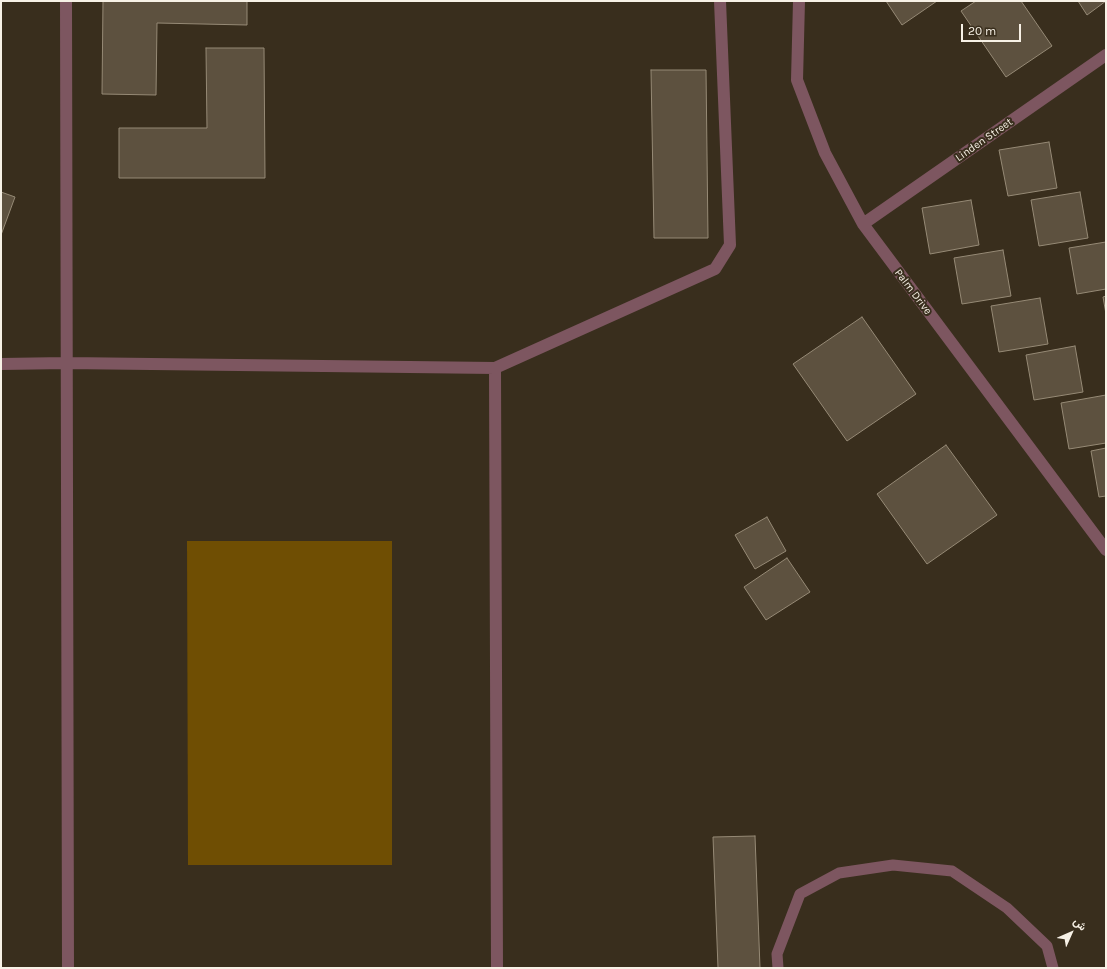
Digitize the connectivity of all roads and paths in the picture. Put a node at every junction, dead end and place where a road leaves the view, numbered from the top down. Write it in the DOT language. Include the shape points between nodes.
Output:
graph roads {
  1 [pos="66,1"];
  2 [pos="720,1"];
  3 [pos="798,1"];
  4 [pos="1106,55"];
  5 [pos="863,224"];
  6 [pos="66,363"];
  7 [pos="1,364"];
  8 [pos="495,368"];
  9 [pos="1106,550"];
  10 [pos="68,968"];
  11 [pos="497,968"];
  12 [pos="778,968"];
  13 [pos="1053,968"];
  1 -- 6 [label="street"];
  2 -- 8 [label="street" via="730,245 715,269"];
  3 -- 5 [label="street, Palm Drive" via="797,80 825,153"];
  4 -- 5 [label="street, Linden Street"];
  5 -- 9 [label="street, Palm Drive"];
  6 -- 7 [label="street"];
  6 -- 8 [label="street"];
  6 -- 10 [label="street"];
  8 -- 11 [label="street"];
  12 -- 13 [label="lane" via="777,954 800,894 839,873 893,864 952,871 1007,908 1047,946"];
}
